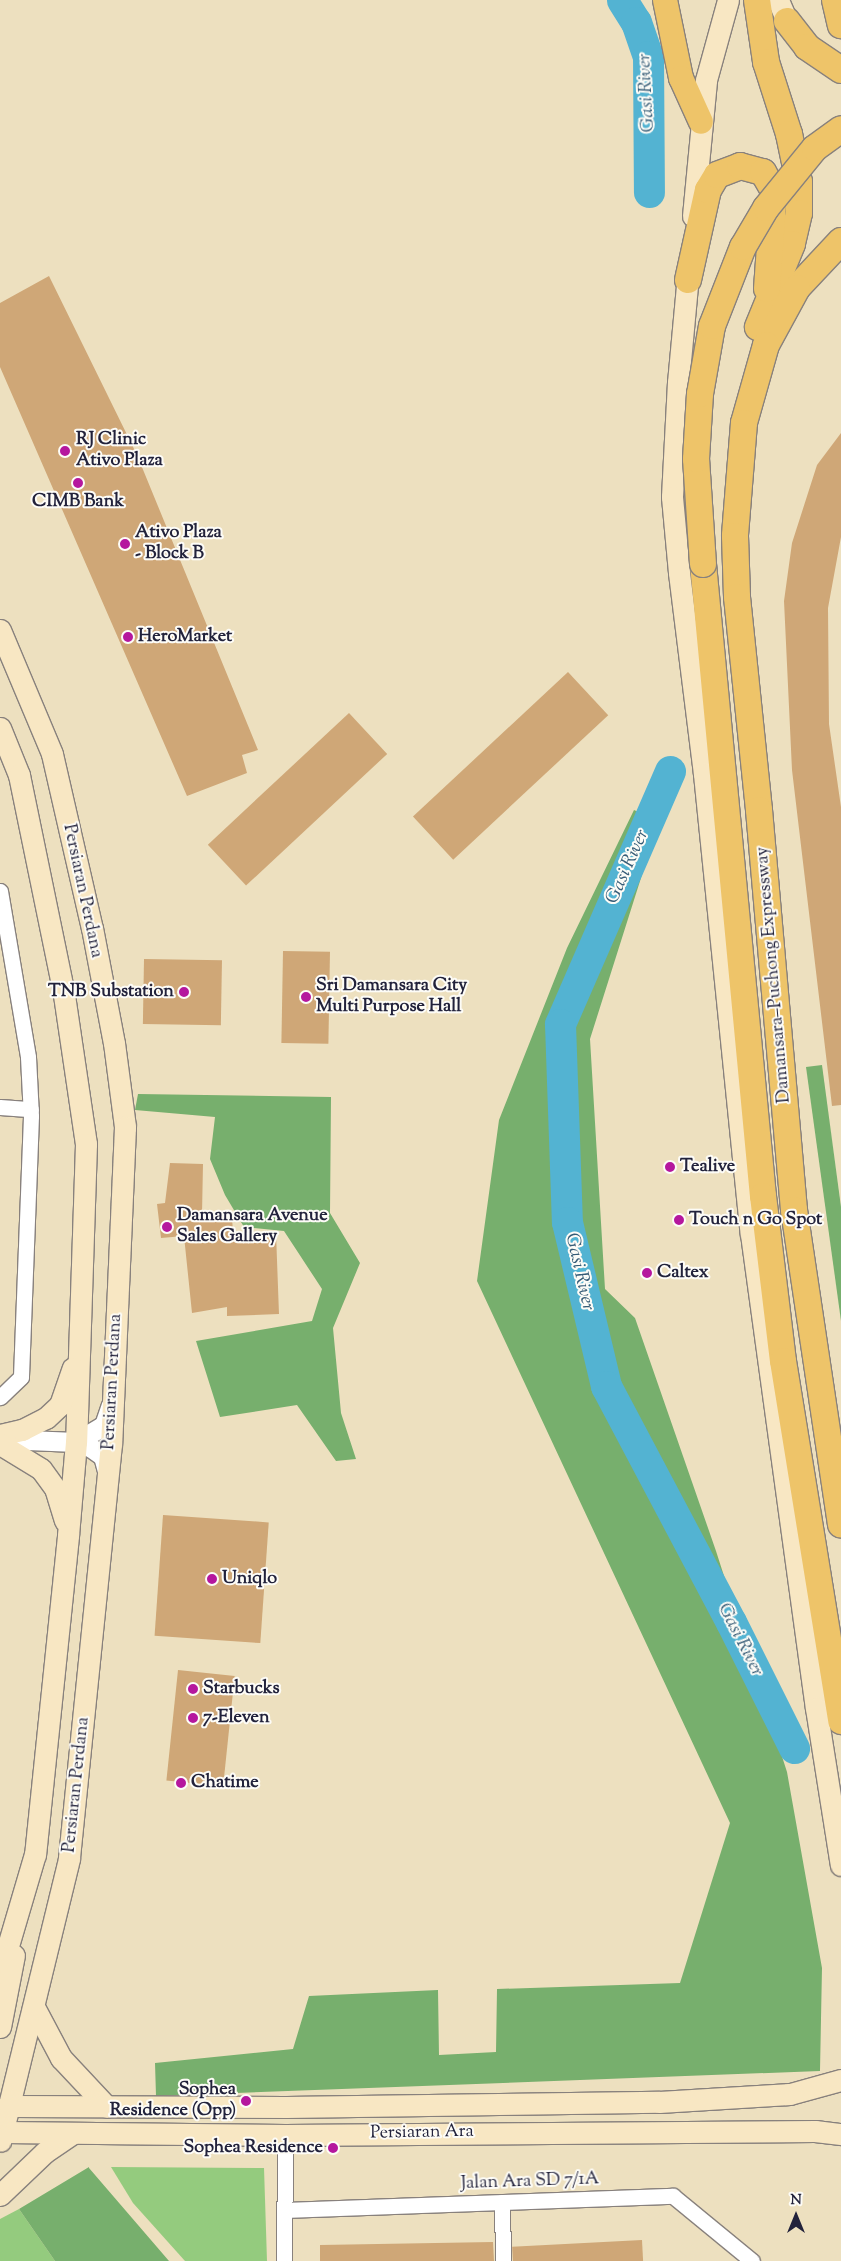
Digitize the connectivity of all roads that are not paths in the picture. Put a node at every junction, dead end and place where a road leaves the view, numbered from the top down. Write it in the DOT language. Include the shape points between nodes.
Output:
graph roads {
  1 [pos="665,0"];
  2 [pos="728,0"];
  3 [pos="835,0"];
  4 [pos="768,7"];
  5 [pos="841,25"];
  6 [pos="841,70"];
  7 [pos="701,122"];
  8 [pos="841,129"];
  9 [pos="841,241"];
  10 [pos="688,280"];
  11 [pos="766,307"];
  12 [pos="744,423"];
  13 [pos="0,630"];
  14 [pos="0,728"];
  15 [pos="0,891"];
  16 [pos="6,949"];
  17 [pos="0,1107"];
  18 [pos="31,1109"];
  19 [pos="81,1336"];
  20 [pos="0,1397"];
  21 [pos="113,1399"];
  22 [pos="0,1437"];
  23 [pos="76,1442"];
  24 [pos="0,1444"];
  25 [pos="108,1475"];
  26 [pos="841,1525"];
  27 [pos="68,1536"];
  28 [pos="841,1721"];
  29 [pos="841,1865"];
  30 [pos="21,1900"];
  31 [pos="0,1973"];
  32 [pos="34,2007"];
  33 [pos="0,2027"];
  34 [pos="841,2080"];
  35 [pos="543,2104"];
  36 [pos="107,2107"];
  37 [pos="5,2108"];
  38 [pos="543,2130"];
  39 [pos="1,2134"];
  40 [pos="72,2134"];
  41 [pos="841,2134"];
  42 [pos="285,2135"];
  43 [pos="0,2195"];
  44 [pos="502,2202"];
  45 [pos="285,2210"];
  46 [pos="284,2261"];
  47 [pos="503,2261"];
  48 [pos="752,2261"];
  1 -- 7 [label="highway" via="681,78"];
  2 -- 7 [label="main road" via="706,80"];
  3 -- 5 [label="highway"];
  4 -- 6 [label="highway" via="807,47"];
  4 -- 11 [label="highway" via="766,62 789,134 799,182 799,213 792,244"];
  7 -- 10 [label="main road"];
  8 -- 28 [label="highway, bridge" via="815,148 794,173 766,208 743,247 720,302 704,365 698,433 698,486 765,1215 783,1361"];
  9 -- 12 [label="highway" via="797,288 774,328"];
  10 -- 11 [label="highway" via="708,190 718,175 728,169 750,167 764,172 774,191"];
  10 -- 29 [label="main road" via="672,496 679,573 704,774 751,1234 816,1708"];
  11 -- 12 [label="highway" via="741,382"];
  12 -- 26 [label="highway, Damansara–Puchong Expressway" via="737,480 737,597 760,810 794,1210"];
  13 -- 21 [label="main road, Persiaran Perdana" via="52,754 114,1044 125,1127"];
  14 -- 19 [label="main road, Persiaran Perdana" via="21,784 64,995 86,1144"];
  15 -- 16 [label="street"];
  16 -- 18 [label="street" via="28,1057"];
  17 -- 18 [label="street"];
  18 -- 20 [label="street" via="21,1377"];
  19 -- 22 [label="main road" via="60,1405 46,1418"];
  19 -- 23 [label="main road, Persiaran Perdana"];
  21 -- 23 [label="street" via="104,1425"];
  21 -- 25 [label="main road, Persiaran Perdana"];
  22 -- 23 [label="street"];
  23 -- 25 [label="street" via="103,1456"];
  23 -- 27 [label="main road, Persiaran Perdana"];
  24 -- 27 [label="main road" via="41,1469 55,1488"];
  25 -- 32 [label="main road, Persiaran Perdana" via="69,1859"];
  27 -- 30 [label="main road, Persiaran Perdana" via="35,1854"];
  30 -- 31 [label="main road, Persiaran Perdana"];
  30 -- 33 [label="main road" via="8,1996"];
  32 -- 36 [label="main road" via="61,2058"];
  32 -- 37 [label="main road, Persiaran Perdana"];
  34 -- 35 [label="main road, Persiaran Ara" via="790,2094"];
  35 -- 36 [label="main road, Persiaran Ara"];
  35 -- 38 [label="main road"];
  36 -- 37 [label="main road, Persiaran Ara"];
  37 -- 39 [label="main road, Persiaran Perdana"];
  38 -- 41 [label="main road, Persiaran Ara" via="815,2131"];
  38 -- 42 [label="main road, Persiaran Ara"];
  39 -- 40 [label="main road, Persiaran Ara"];
  40 -- 42 [label="main road, Persiaran Ara"];
  40 -- 43 [label="main road" via="45,2152"];
  42 -- 45 [label="street"];
  44 -- 45 [label="street, Jalan Ara SD 7/1A"];
  44 -- 47 [label="street"];
  44 -- 48 [label="street, Jalan Ara SD 7/1A" via="673,2196"];
  45 -- 46 [label="street"];
}
